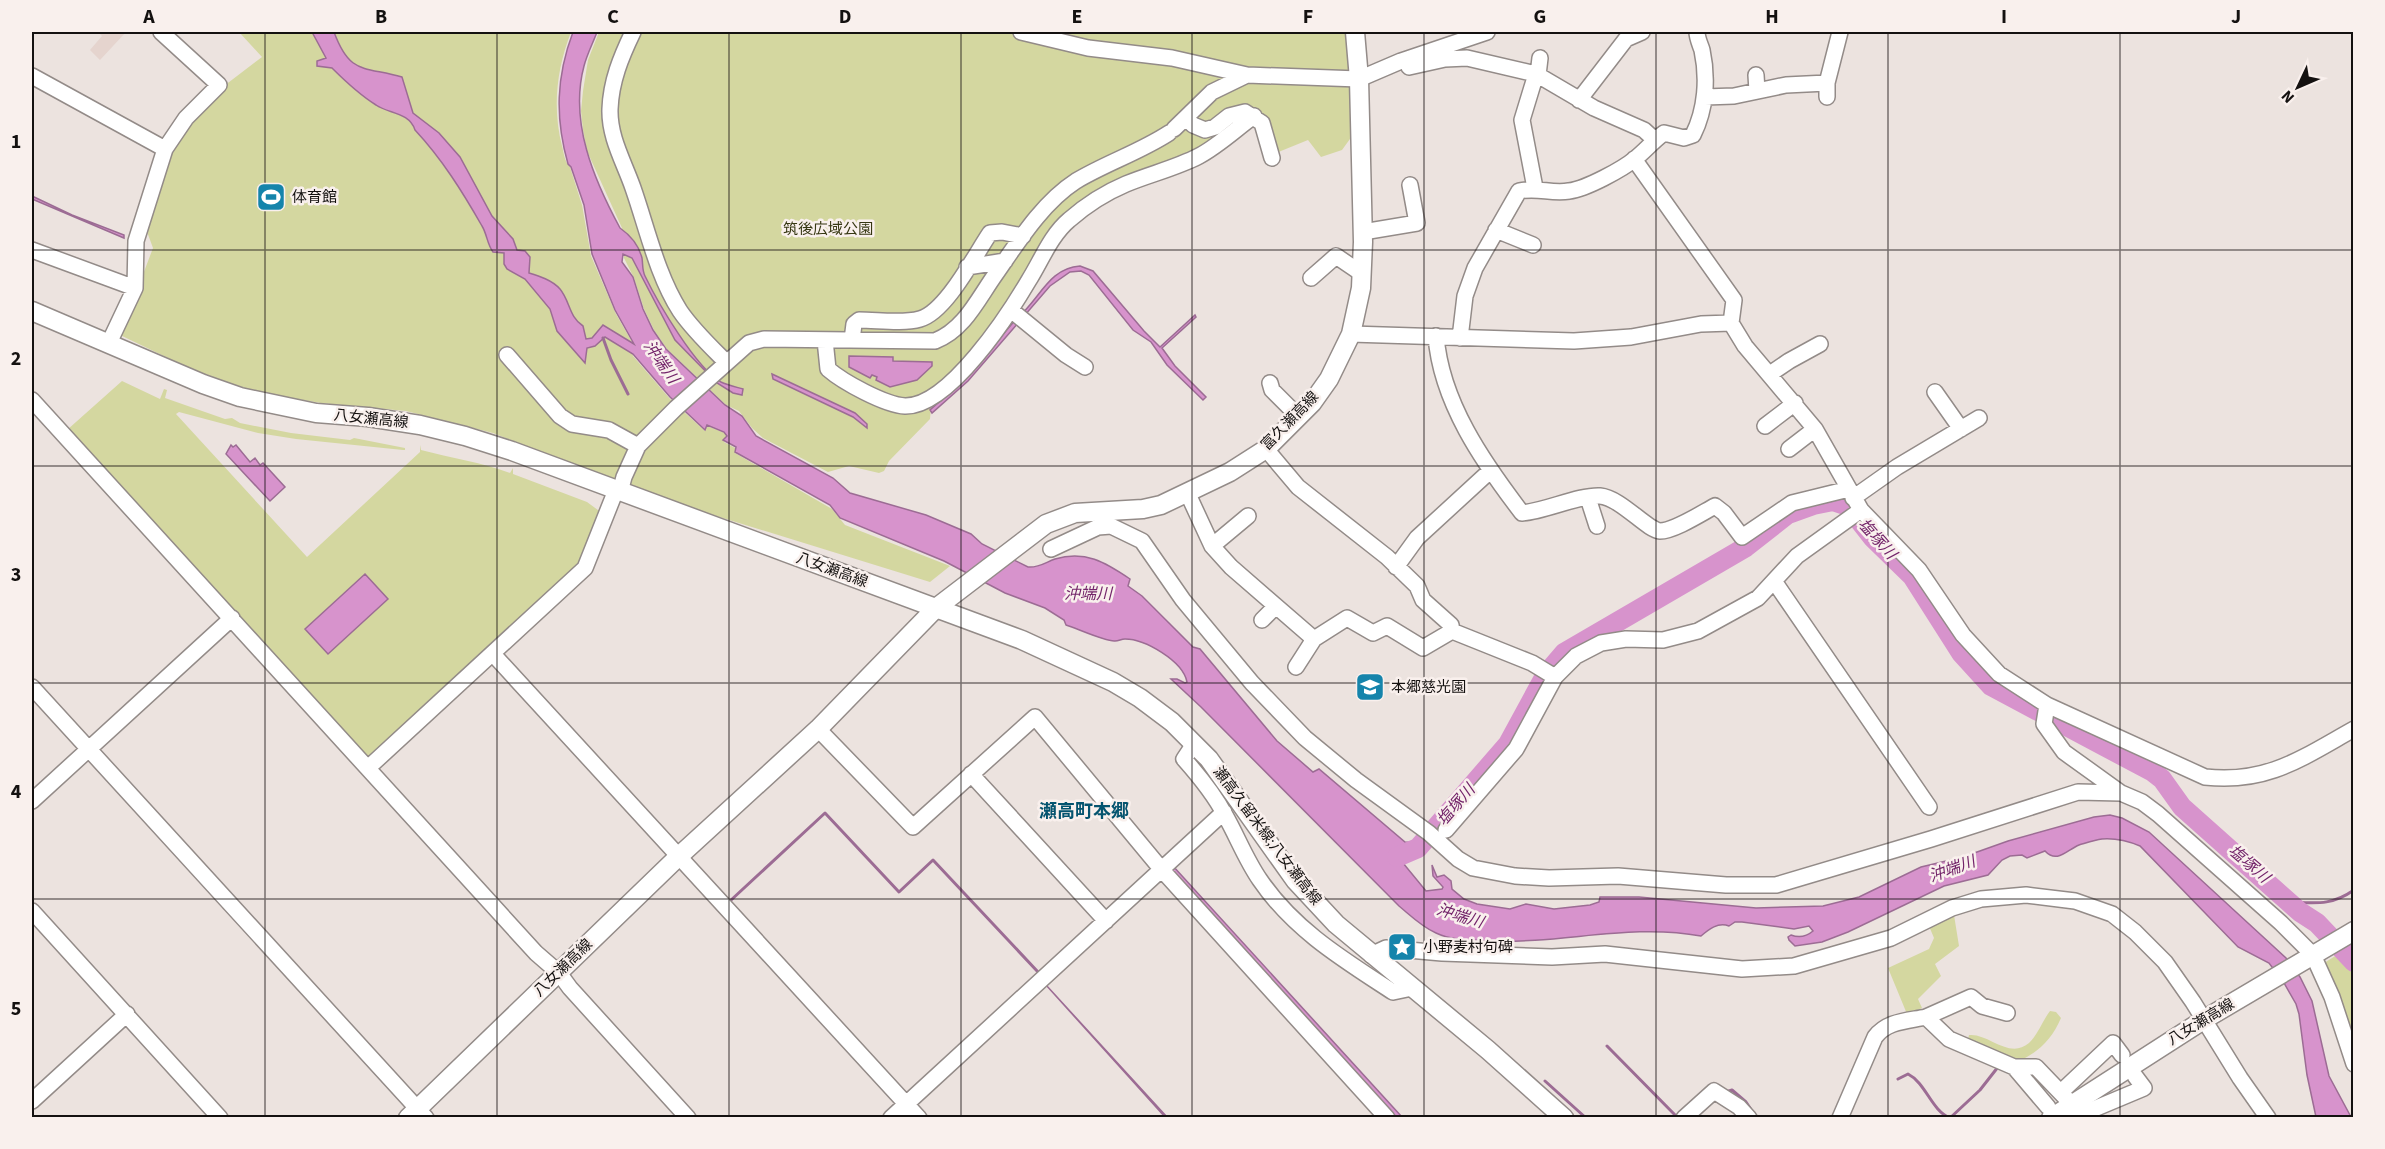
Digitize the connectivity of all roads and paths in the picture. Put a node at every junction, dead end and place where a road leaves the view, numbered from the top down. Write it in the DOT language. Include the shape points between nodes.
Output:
graph roads {
  1 [pos="161,32"];
  2 [pos="633,32"];
  3 [pos="1021,32"];
  4 [pos="1355,32"];
  5 [pos="1487,32"];
  6 [pos="1642,32"];
  7 [pos="1697,32"];
  8 [pos="1840,32"];
  9 [pos="1540,58"];
  10 [pos="1358,71"];
  11 [pos="1379,72"];
  12 [pos="1537,74"];
  13 [pos="1247,75"];
  14 [pos="1756,75"];
  15 [pos="32,76"];
  16 [pos="1756,91"];
  17 [pos="1705,97"];
  18 [pos="1579,100"];
  19 [pos="1254,117"];
  20 [pos="1186,118"];
  21 [pos="1655,140"];
  22 [pos="165,149"];
  23 [pos="1272,158"];
  24 [pos="1634,159"];
  25 [pos="1410,185"];
  26 [pos="1535,188"];
  27 [pos="1496,230"];
  28 [pos="1363,232"];
  29 [pos="1023,236"];
  30 [pos="1533,245"];
  31 [pos="32,250"];
  32 [pos="1005,261"];
  33 [pos="967,267"];
  34 [pos="1361,273"];
  35 [pos="1311,278"];
  36 [pos="135,288"];
  37 [pos="944,302"];
  38 [pos="1011,310"];
  39 [pos="32,311"];
  40 [pos="962,323"];
  41 [pos="1731,323"];
  42 [pos="1351,334"];
  43 [pos="1436,336"];
  44 [pos="1460,338"];
  45 [pos="825,340"];
  46 [pos="852,340"];
  47 [pos="109,342"];
  48 [pos="1820,344"];
  49 [pos="1745,346"];
  50 [pos="507,355"];
  51 [pos="1732,356"];
  52 [pos="726,362"];
  53 [pos="1085,367"];
  54 [pos="1766,375"];
  55 [pos="1270,383"];
  56 [pos="1935,392"];
  57 [pos="32,400"];
  58 [pos="1795,403"];
  59 [pos="1299,417"];
  60 [pos="1979,418"];
  61 [pos="1765,426"];
  62 [pos="1815,429"];
  63 [pos="1961,429"];
  64 [pos="639,446"];
  65 [pos="1266,449"];
  66 [pos="1789,449"];
  67 [pos="1490,471"];
  68 [pos="618,491"];
  69 [pos="1186,492"];
  70 [pos="1588,498"];
  71 [pos="1855,499"];
  72 [pos="1100,512"];
  73 [pos="1248,516"];
  74 [pos="1597,526"];
  75 [pos="1125,532"];
  76 [pos="1212,546"];
  77 [pos="1051,549"];
  78 [pos="1396,567"];
  79 [pos="1774,581"];
  80 [pos="1276,606"];
  81 [pos="936,608"];
  82 [pos="232,618"];
  83 [pos="1262,620"];
  84 [pos="1452,631"];
  85 [pos="1314,639"];
  86 [pos="493,654"];
  87 [pos="1296,667"];
  88 [pos="1555,677"];
  89 [pos="32,687"];
  90 [pos="2047,705"];
  91 [pos="818,729"];
  92 [pos="2354,729"];
  93 [pos="1194,744"];
  94 [pos="88,749"];
  95 [pos="369,767"];
  96 [pos="971,774"];
  97 [pos="2121,793"];
  98 [pos="32,801"];
  99 [pos="1929,807"];
  100 [pos="1224,812"];
  101 [pos="1446,830"];
  102 [pos="678,857"];
  103 [pos="1162,870"];
  104 [pos="32,911"];
  105 [pos="1106,921"];
  106 [pos="2354,931"];
  107 [pos="2316,954"];
  108 [pos="1371,955"];
  109 [pos="559,972"];
  110 [pos="1412,988"];
  111 [pos="2007,1013"];
  112 [pos="127,1014"];
  113 [pos="1926,1017"];
  114 [pos="2204,1019"];
  115 [pos="2122,1055"];
  116 [pos="2354,1064"];
  117 [pos="2014,1067"];
  118 [pos="2135,1076"];
  119 [pos="32,1101"];
  120 [pos="906,1104"];
  121 [pos="2075,1107"];
  122 [pos="2049,1112"];
  123 [pos="417,1114"];
  124 [pos="220,1118"];
  125 [pos="688,1118"];
  126 [pos="891,1118"];
  127 [pos="919,1118"];
  128 [pos="1387,1118"];
  129 [pos="1564,1118"];
  130 [pos="1684,1118"];
  131 [pos="1749,1118"];
  132 [pos="1840,1118"];
  133 [pos="2268,1118"];
  1 -- 22 [label="street" via="219,85 186,118"];
  2 -- 52 [label="street" via="616,66 610,111 616,146 668,289 681,312"];
  3 -- 13 [label="street" via="1088,48 1172,58"];
  4 -- 10 [label="main road, 富久瀬高線"];
  5 -- 11 [label="street"];
  6 -- 18 [label="street" via="1626,39"];
  7 -- 17 [label="street"];
  8 -- 16 [label="street" via="1827,90 1786,85"];
  9 -- 12 [label="street"];
  10 -- 11 [label="street"];
  10 -- 13 [label="street"];
  10 -- 28 [label="main road, 富久瀬高線"];
  11 -- 12 [label="street" via="1467,58"];
  12 -- 18 [label="street"];
  12 -- 26 [label="street" via="1522,120"];
  13 -- 20 [label="street" via="1212,93"];
  14 -- 16 [label="street"];
  15 -- 22 [label="street"];
  16 -- 17 [label="street"];
  17 -- 21 [label="street" via="1702,118 1693,135 1684,138 1664,134"];
  18 -- 21 [label="street" via="1644,130"];
  19 -- 20 [label="street" via="1245,112 1229,116 1205,130"];
  19 -- 23 [label="street" via="1262,123"];
  19 -- 38 [label="street" via="1199,156 1124,185 1067,221"];
  20 -- 29 [label="street" via="1149,146 1076,182 1057,196"];
  21 -- 24 [label="street"];
  22 -- 36 [label="street" via="136,241"];
  24 -- 26 [label="street" via="1570,191"];
  24 -- 41 [label="street" via="1734,300"];
  25 -- 28 [label="street" via="1417,223"];
  26 -- 27 [label="street" via="1519,190"];
  27 -- 30 [label="street"];
  27 -- 44 [label="street" via="1465,296"];
  28 -- 34 [label="main road, 富久瀬高線"];
  29 -- 32 [label="street"];
  29 -- 33 [label="street" via="990,233"];
  31 -- 36 [label="street"];
  32 -- 33 [label="street"];
  32 -- 40 [label="street"];
  33 -- 37 [label="street"];
  34 -- 35 [label="street" via="1336,256"];
  34 -- 42 [label="main road, 富久瀬高線"];
  36 -- 47 [label="street"];
  37 -- 40 [label="street"];
  37 -- 46 [label="street" via="928,317 917,320 859,320 854,324"];
  38 -- 45 [label="street" via="982,349 937,394 906,406 886,401 828,369"];
  38 -- 53 [label="street"];
  39 -- 47 [label="main road, 八女瀬高線"];
  40 -- 46 [label="street" via="948,336 935,341"];
  41 -- 44 [label="street" via="1574,341"];
  41 -- 49 [label="street"];
  42 -- 43 [label="street"];
  42 -- 59 [label="main road, 富久瀬高線" via="1329,379"];
  43 -- 44 [label="street"];
  43 -- 67 [label="street" via="1452,399"];
  45 -- 46 [label="street"];
  45 -- 52 [label="street" via="764,339 749,343"];
  47 -- 68 [label="main road, 八女瀬高線" via="240,397 316,413 420,425 465,436"];
  48 -- 54 [label="street"];
  49 -- 51 [label="street"];
  49 -- 54 [label="street"];
  50 -- 64 [label="street" via="560,416 572,424 609,430"];
  52 -- 64 [label="street"];
  54 -- 58 [label="street"];
  55 -- 59 [label="street" via="1272,390"];
  56 -- 63 [label="street"];
  57 -- 82 [label="street"];
  58 -- 61 [label="street"];
  58 -- 62 [label="street"];
  59 -- 65 [label="main road, 富久瀬高線"];
  60 -- 63 [label="street"];
  62 -- 66 [label="street"];
  62 -- 71 [label="street"];
  63 -- 71 [label="street" via="1897,467"];
  64 -- 68 [label="street"];
  65 -- 69 [label="main road, 富久瀬高線" via="1230,472"];
  65 -- 78 [label="street" via="1298,487"];
  67 -- 70 [label="street" via="1522,513"];
  67 -- 78 [label="street" via="1417,538"];
  68 -- 81 [label="main road, 八女瀬高線"];
  68 -- 86 [label="street" via="585,568"];
  69 -- 72 [label="main road, 富久瀬高線" via="1161,505"];
  69 -- 76 [label="street"];
  70 -- 71 [label="street" via="1600,496 1621,505 1659,531 1716,507 1742,537 1792,503"];
  70 -- 74 [label="street"];
  71 -- 79 [label="street"];
  71 -- 90 [label="street" via="1919,570 1963,635 1999,674"];
  72 -- 75 [label="street"];
  72 -- 81 [label="main road, 富久瀬高線" via="1076,513 1046,524"];
  73 -- 76 [label="street"];
  75 -- 77 [label="street" via="1111,526 1098,527"];
  75 -- 97 [label="street" via="1142,541 1183,600 1252,683 1305,738 1473,868 1538,878 1618,876 1776,885 2078,792"];
  76 -- 80 [label="street"];
  78 -- 84 [label="street" via="1417,586 1423,600"];
  79 -- 88 [label="street" via="1758,597 1698,631 1663,640 1601,643 1576,656"];
  79 -- 99 [label="street"];
  80 -- 83 [label="street"];
  80 -- 85 [label="street"];
  81 -- 91 [label="main road, 八女瀬高線"];
  81 -- 93 [label="main road, 瀬高久留米線;八女瀬高線" via="1023,640 1113,682 1172,722"];
  82 -- 94 [label="street"];
  82 -- 95 [label="street"];
  84 -- 85 [label="street" via="1423,648 1386,626 1373,633 1347,618"];
  84 -- 88 [label="street" via="1532,663"];
  85 -- 87 [label="street"];
  86 -- 95 [label="street"];
  86 -- 102 [label="street"];
  88 -- 101 [label="street" via="1516,749"];
  89 -- 94 [label="street"];
  90 -- 92 [label="street" via="2205,777 2228,780 2249,778 2292,763"];
  90 -- 97 [label="street" via="2044,724 2064,752"];
  91 -- 96 [label="street" via="913,826"];
  91 -- 102 [label="main road, 八女瀬高線"];
  93 -- 100 [label="street" via="1184,759"];
  93 -- 108 [label="main road, 瀬高久留米線;八女瀬高線" via="1209,759 1295,880"];
  94 -- 98 [label="street"];
  94 -- 123 [label="street"];
  95 -- 109 [label="street" via="537,953"];
  96 -- 103 [label="street" via="1035,717"];
  96 -- 105 [label="street"];
  97 -- 107 [label="street" via="2158,814"];
  100 -- 103 [label="street"];
  100 -- 110 [label="street" via="1259,880 1289,916 1320,944 1393,992"];
  102 -- 109 [label="main road, 八女瀬高線"];
  102 -- 120 [label="street"];
  103 -- 105 [label="street"];
  103 -- 128 [label="street"];
  104 -- 112 [label="street"];
  105 -- 120 [label="street"];
  106 -- 107 [label="main road, 八女瀬高線"];
  107 -- 114 [label="main road, 八女瀬高線"];
  107 -- 116 [label="street"];
  108 -- 110 [label="main road, 瀬高久留米線;八女瀬高線"];
  108 -- 114 [label="street" via="1386,948 1552,957 1605,954 1742,969 1794,966 1891,938 1952,908 1981,899 2026,895 2075,901 2112,914 2165,962"];
  109 -- 123 [label="main road, 八女瀬高線"];
  109 -- 125 [label="street"];
  110 -- 129 [label="main road, 瀬高久留米線;八女瀬高線"];
  111 -- 113 [label="street" via="1982,1006 1971,997"];
  112 -- 119 [label="street"];
  112 -- 124 [label="street"];
  113 -- 117 [label="street" via="1949,1038"];
  113 -- 132 [label="street" via="1893,1024 1875,1037"];
  114 -- 121 [label="main road, 八女瀬高線"];
  114 -- 133 [label="street"];
  115 -- 121 [label="street" via="2113,1043"];
  117 -- 121 [label="street" via="2036,1067"];
  117 -- 122 [label="street"];
  118 -- 121 [label="street" via="2144,1088"];
  120 -- 126 [label="street"];
  120 -- 127 [label="street"];
  121 -- 122 [label="main road, 八女瀬高線"];
  130 -- 131 [label="street" via="1714,1090"];
}
